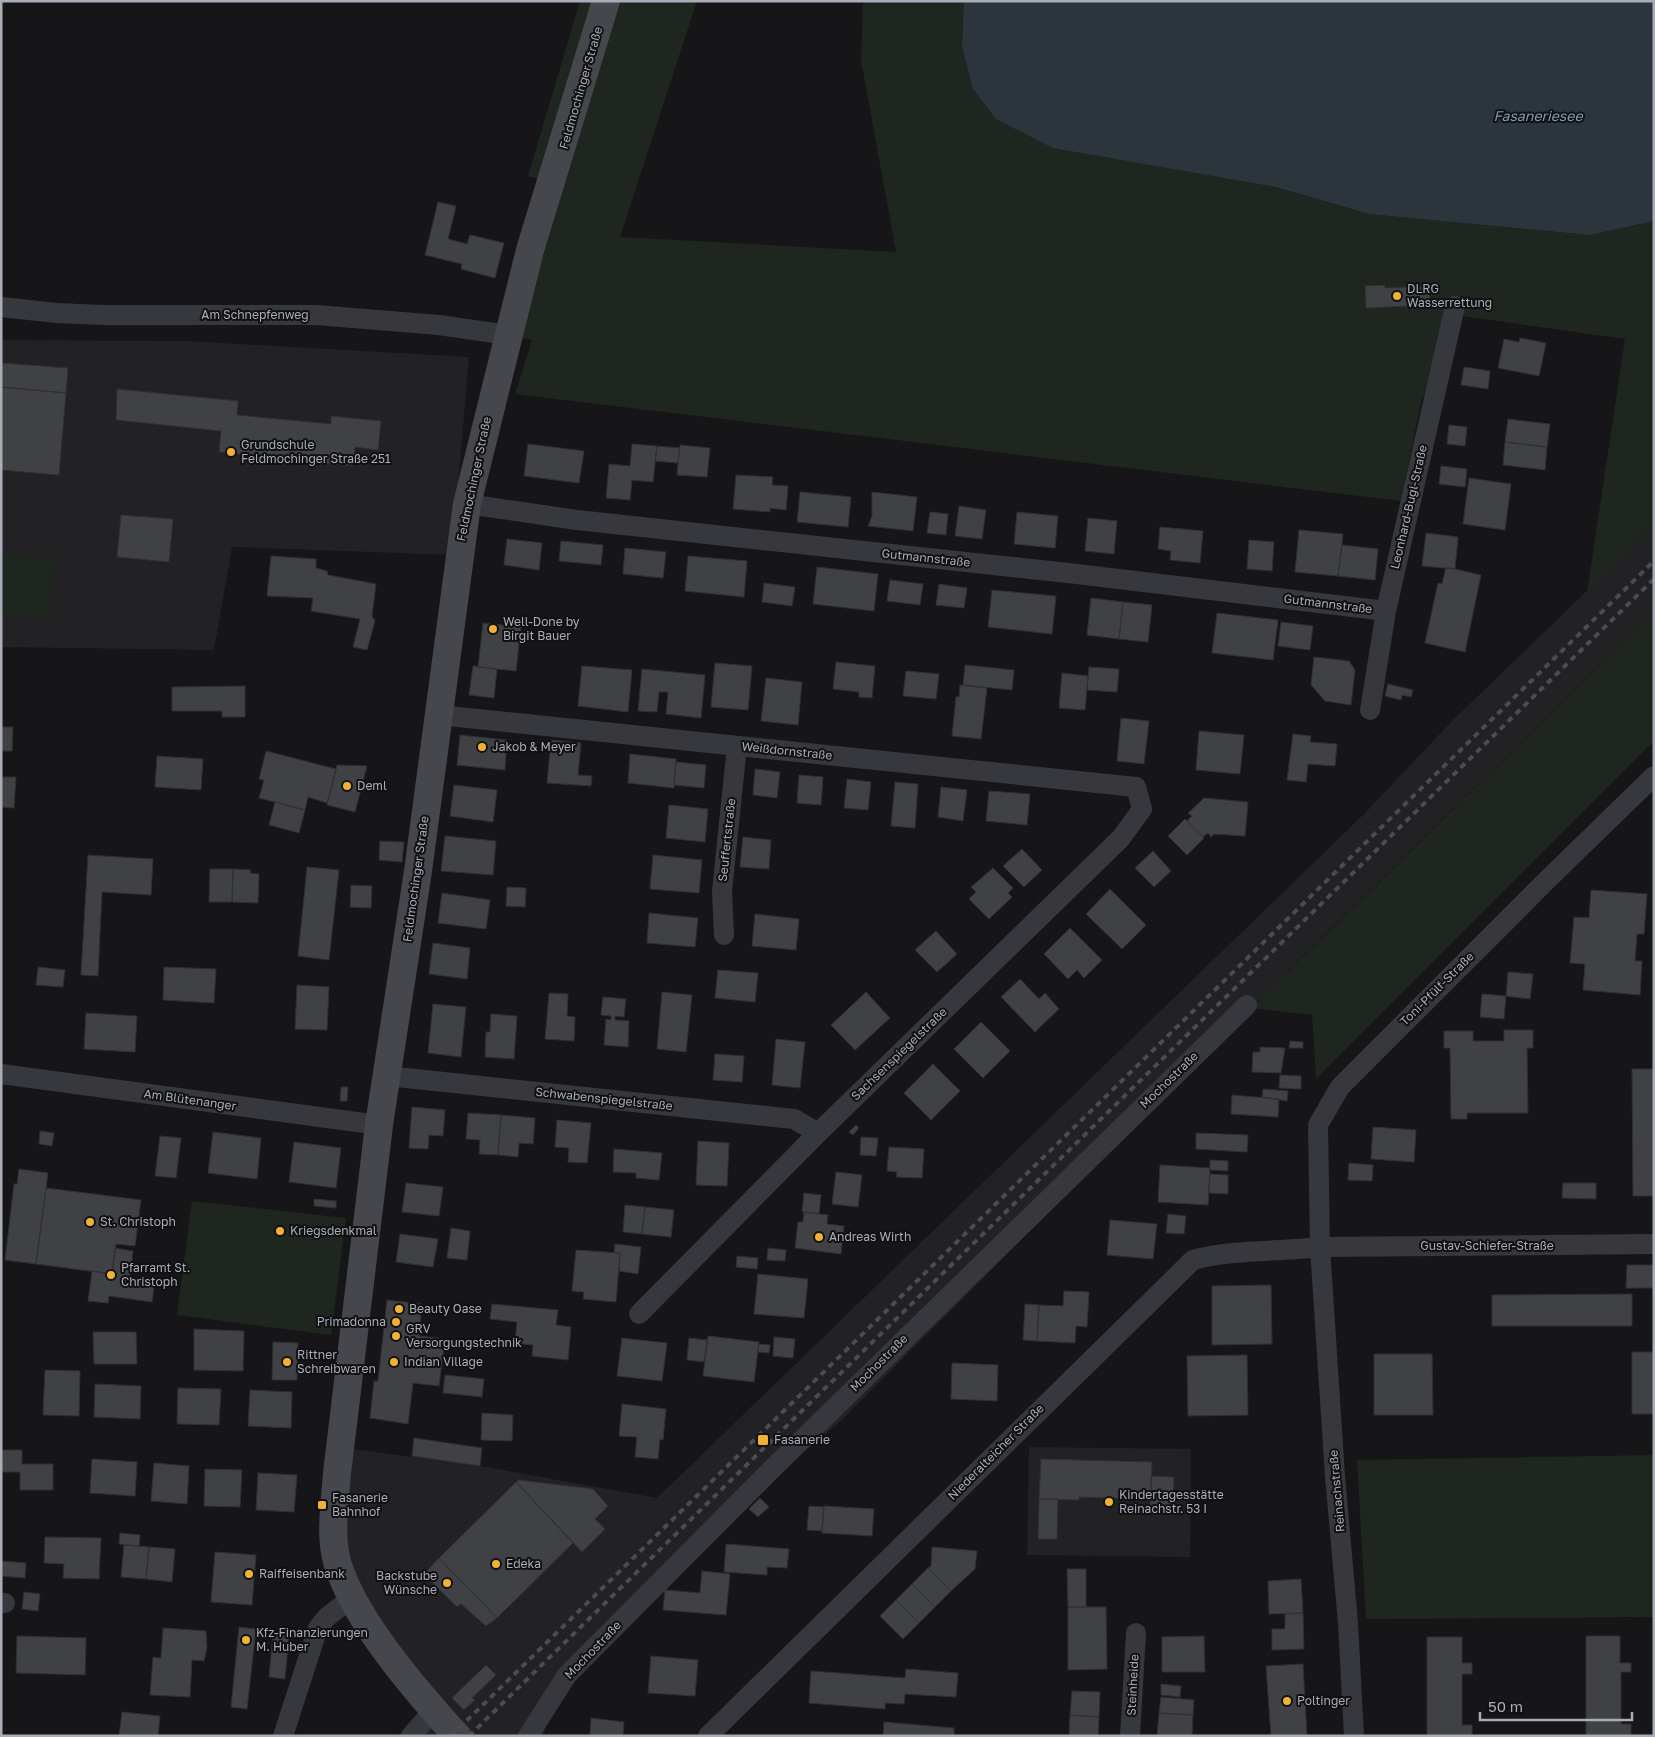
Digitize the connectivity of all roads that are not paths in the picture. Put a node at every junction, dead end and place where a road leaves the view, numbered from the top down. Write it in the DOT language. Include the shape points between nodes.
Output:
graph roads {
  1 [pos="606,1"];
  2 [pos="1456,306"];
  3 [pos="1,307"];
  4 [pos="508,335"];
  5 [pos="467,504"];
  6 [pos="1386,611"];
  7 [pos="1370,710"];
  8 [pos="439,715"];
  9 [pos="737,746"];
  10 [pos="1654,776"];
  11 [pos="1136,787"];
  12 [pos="724,936"];
  13 [pos="1247,1005"];
  14 [pos="1,1074"];
  15 [pos="387,1076"];
  16 [pos="379,1125"];
  17 [pos="818,1133"];
  18 [pos="1654,1244"];
  19 [pos="1320,1247"];
  20 [pos="639,1314"];
  21 [pos="353,1598"];
  22 [pos="1136,1633"];
  23 [pos="434,1710"];
  24 [pos="283,1736"];
  25 [pos="411,1736"];
  26 [pos="457,1736"];
  27 [pos="528,1736"];
  28 [pos="708,1736"];
  29 [pos="1130,1736"];
  30 [pos="1354,1736"];
  1 -- 4 [label="main road, Feldmochinger Straße" via="530,250"];
  2 -- 6 [label="street, Leonhard-Bugl-Straße"];
  3 -- 4 [label="street, Am Schnepfenweg" via="102,315 316,315 439,325"];
  4 -- 5 [label="main road, Feldmochinger Straße"];
  5 -- 6 [label="street, Gutmannstraße" via="577,520"];
  5 -- 8 [label="main road, Feldmochinger Straße"];
  6 -- 7 [label="street, Leonhard-Bugl-Straße"];
  8 -- 9 [label="street, Weißdornstraße"];
  8 -- 15 [label="main road, Feldmochinger Straße"];
  9 -- 11 [label="street, Weißdornstraße"];
  9 -- 12 [label="street, Seuffertstraße" via="722,891"];
  10 -- 19 [label="street, Toni-Pfülf-Straße" via="1340,1087 1318,1125"];
  11 -- 17 [label="street, Sachsenspiegelstraße" via="1142,809 1121,838"];
  13 -- 27 [label="street, Mochostraße" via="825,1417 567,1675"];
  14 -- 16 [label="street, Am Blütenanger"];
  15 -- 16 [label="main road, Feldmochinger Straße"];
  15 -- 17 [label="street, Schwabenspiegelstraße" via="794,1119"];
  16 -- 21 [label="main road, Feldmochinger Straße" via="342,1428 333,1530 340,1571"];
  17 -- 20 [label="street, Sachsenspiegelstraße"];
  18 -- 19 [label="street, Gustav-Schiefer-Straße"];
  19 -- 28 [label="street, Niederalteicher Straße" via="1217,1253 1193,1260"];
  19 -- 30 [label="street, Reinachstraße"];
  21 -- 23 [label="main road, Feldmochinger Straße" via="385,1648"];
  21 -- 24 [label="street" via="318,1628"];
  22 -- 29 [label="street, Steinheide"];
  23 -- 25 [label="street"];
  23 -- 26 [label="main road, Feldmochinger Straße"];
}
